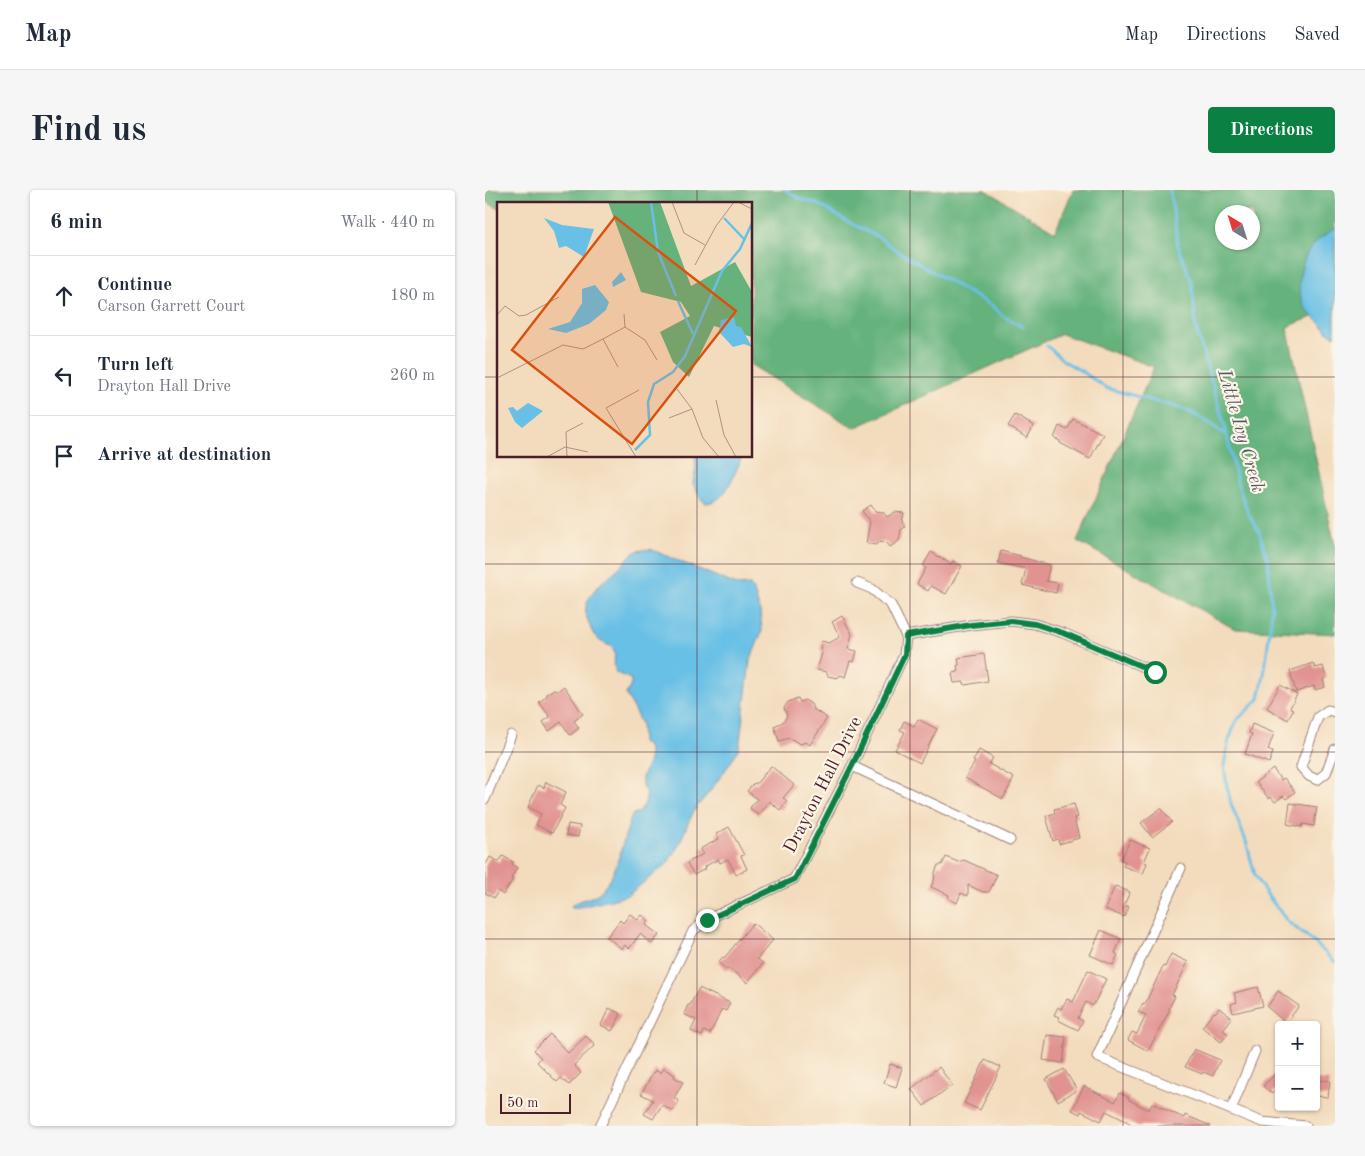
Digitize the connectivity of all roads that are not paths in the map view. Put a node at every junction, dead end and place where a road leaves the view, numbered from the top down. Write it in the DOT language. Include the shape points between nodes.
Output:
graph roads {
  1 [pos="857,583"];
  2 [pos="906,636"];
  3 [pos="1155,672"];
  4 [pos="1335,712"];
  5 [pos="511,735"];
  6 [pos="1335,749"];
  7 [pos="852,766"];
  8 [pos="485,799"];
  9 [pos="1010,840"];
  10 [pos="1181,868"];
  11 [pos="1255,1051"];
  12 [pos="1231,1110"];
  13 [pos="600,1126"];
  14 [pos="1306,1126"];
  1 -- 2 [label="street" via="872,589 891,605"];
  2 -- 3 [label="street" via="1011,621 1035,624"];
  2 -- 7 [label="street, Drayton Hall Drive" via="905,654"];
  4 -- 6 [label="street" via="1328,710 1319,717 1301,767 1317,780 1325,773"];
  5 -- 8 [label="street"];
  7 -- 9 [label="street"];
  7 -- 13 [label="street, Drayton Hall Drive" via="795,879 707,920 693,931"];
  10 -- 12 [label="street" via="1097,1057"];
  11 -- 12 [label="street"];
  12 -- 14 [label="street" via="1262,1122"];
}
